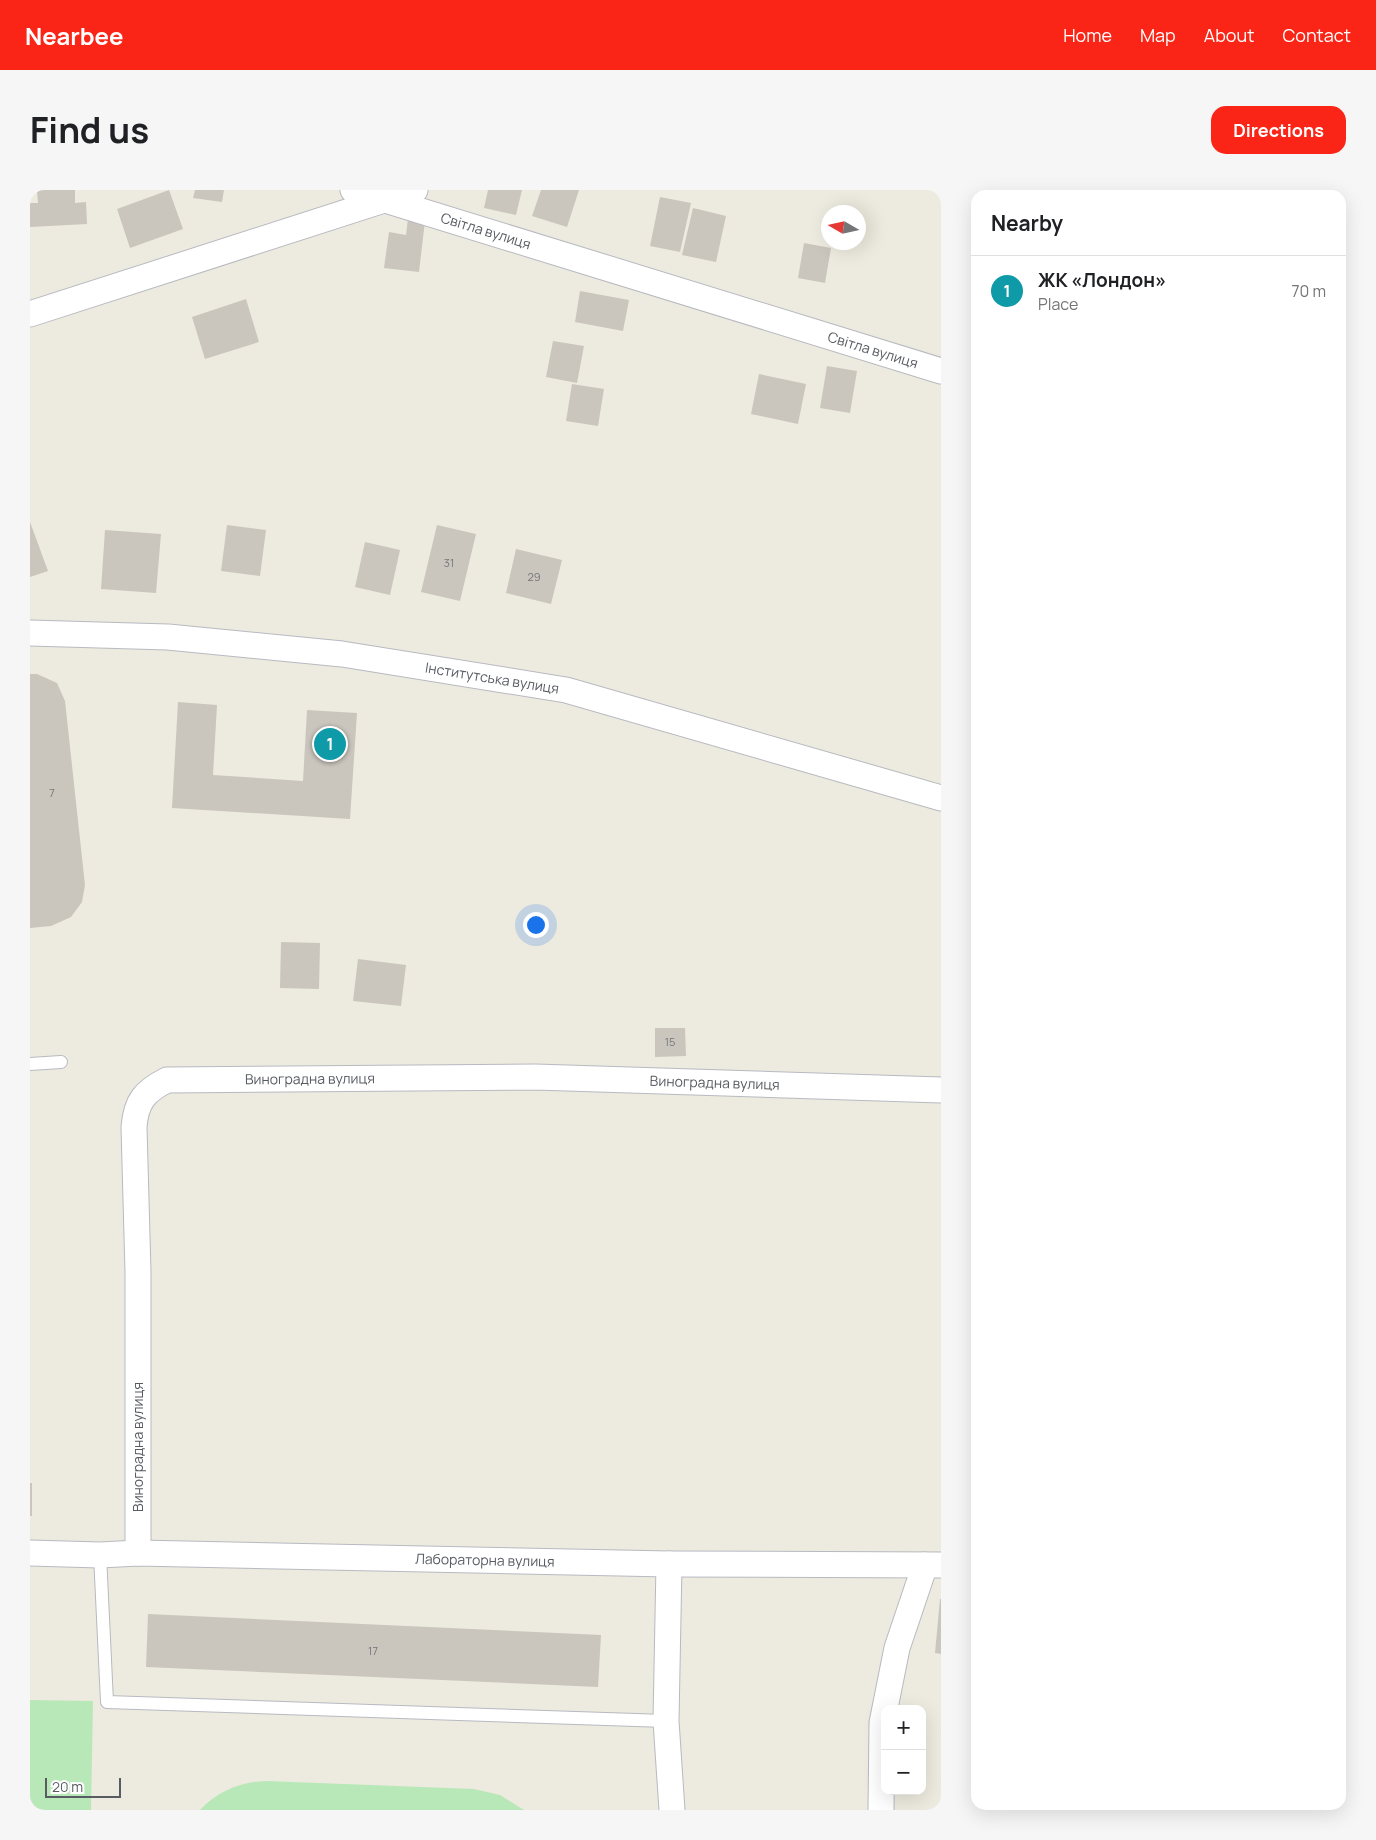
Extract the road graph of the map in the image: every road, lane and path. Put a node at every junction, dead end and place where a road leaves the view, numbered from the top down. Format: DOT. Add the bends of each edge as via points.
graph roads {
  1 [pos="354,190"];
  2 [pos="415,190"];
  3 [pos="385,201"];
  4 [pos="30,314"];
  5 [pos="941,371"];
  6 [pos="30,633"];
  7 [pos="941,798"];
  8 [pos="61,1062"];
  9 [pos="30,1064"];
  10 [pos="941,1090"];
  11 [pos="30,1553"];
  12 [pos="138,1553"];
  13 [pos="100,1555"];
  14 [pos="669,1564"];
  15 [pos="933,1564"];
  16 [pos="666,1721"];
  17 [pos="672,1810"];
  18 [pos="880,1810"];
  1 -- 3 [label="street, Світла вулиця"];
  2 -- 3 [label="street"];
  3 -- 4 [label="street"];
  3 -- 5 [label="street, Світла вулиця"];
  6 -- 7 [label="street, Інститутська вулиця" via="168,638 342,654 566,690"];
  8 -- 9 [label="lane"];
  10 -- 12 [label="street, Виноградна вулиця" via="535,1077 167,1080 154,1087 143,1097 135,1112 134,1127 138,1272"];
  11 -- 13 [label="street, Лабораторна вулиця"];
  12 -- 13 [label="street, Лабораторна вулиця"];
  12 -- 14 [label="street, Лабораторна вулиця"];
  13 -- 16 [label="lane" via="107,1702"];
  14 -- 15 [label="street, Лабораторна вулиця"];
  14 -- 16 [label="street"];
  15 -- 18 [label="street" via="897,1648 882,1723"];
  16 -- 17 [label="street"];
}
